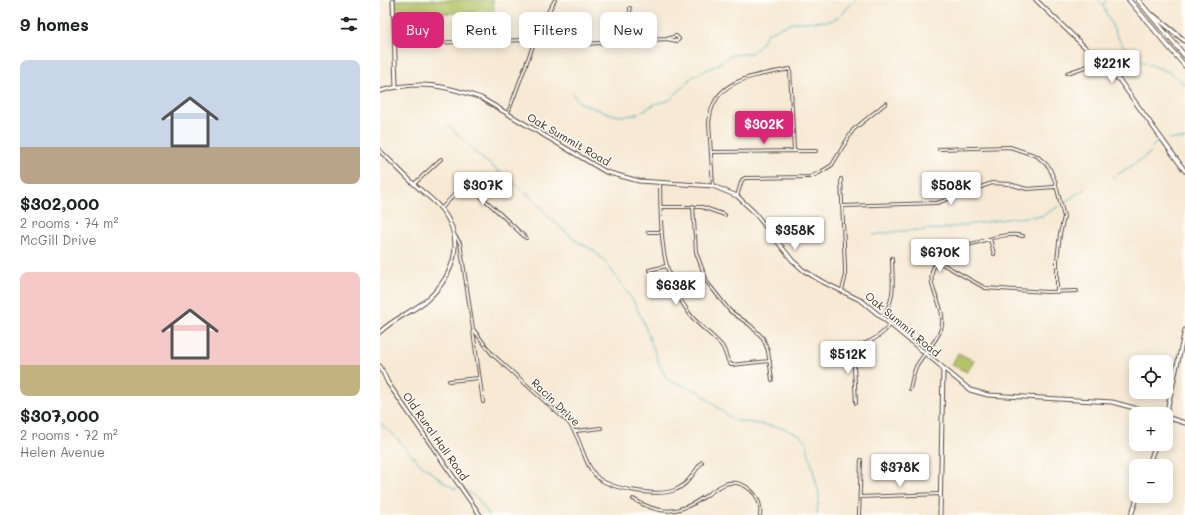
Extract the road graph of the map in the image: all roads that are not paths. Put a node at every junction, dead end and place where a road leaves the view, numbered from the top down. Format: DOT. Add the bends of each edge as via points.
graph roads {
  1 [pos="393,0"];
  2 [pos="555,0"];
  3 [pos="1036,0"];
  4 [pos="1129,0"];
  5 [pos="1138,0"];
  6 [pos="1144,6"];
  7 [pos="630,8"];
  8 [pos="393,12"];
  9 [pos="548,12"];
  10 [pos="630,12"];
  11 [pos="519,40"];
  12 [pos="657,40"];
  13 [pos="667,40"];
  14 [pos="1185,41"];
  15 [pos="444,42"];
  16 [pos="394,48"];
  17 [pos="532,48"];
  18 [pos="1185,56"];
  19 [pos="1101,62"];
  20 [pos="1185,66"];
  21 [pos="1067,73"];
  22 [pos="396,86"];
  23 [pos="380,91"];
  24 [pos="886,102"];
  25 [pos="508,114"];
  26 [pos="939,149"];
  27 [pos="380,151"];
  28 [pos="794,151"];
  29 [pos="816,151"];
  30 [pos="711,152"];
  31 [pos="440,159"];
  32 [pos="1185,171"];
  33 [pos="841,179"];
  34 [pos="660,182"];
  35 [pos="414,184"];
  36 [pos="713,186"];
  37 [pos="1056,187"];
  38 [pos="737,196"];
  39 [pos="693,206"];
  40 [pos="843,206"];
  41 [pos="661,207"];
  42 [pos="441,209"];
  43 [pos="725,215"];
  44 [pos="648,232"];
  45 [pos="662,232"];
  46 [pos="455,236"];
  47 [pos="1023,236"];
  48 [pos="526,238"];
  49 [pos="990,239"];
  50 [pos="994,254"];
  51 [pos="892,258"];
  52 [pos="937,261"];
  53 [pos="666,266"];
  54 [pos="649,270"];
  55 [pos="842,290"];
  56 [pos="1077,291"];
  57 [pos="1058,292"];
  58 [pos="882,317"];
  59 [pos="891,324"];
  60 [pos="473,329"];
  61 [pos="1185,330"];
  62 [pos="380,332"];
  63 [pos="854,348"];
  64 [pos="827,349"];
  65 [pos="925,354"];
  66 [pos="770,361"];
  67 [pos="380,366"];
  68 [pos="943,370"];
  69 [pos="478,378"];
  70 [pos="772,380"];
  71 [pos="449,381"];
  72 [pos="910,388"];
  73 [pos="483,402"];
  74 [pos="856,403"];
  75 [pos="1131,407"];
  76 [pos="1168,407"];
  77 [pos="1173,419"];
  78 [pos="1185,423"];
  79 [pos="601,428"];
  80 [pos="576,431"];
  81 [pos="861,460"];
  82 [pos="702,462"];
  83 [pos="941,494"];
  84 [pos="860,497"];
  85 [pos="633,499"];
  86 [pos="1135,503"];
  87 [pos="480,515"];
  88 [pos="760,515"];
  89 [pos="859,515"];
  90 [pos="940,515"];
  91 [pos="1131,515"];
  1 -- 8 [label="main road"];
  2 -- 9 [label="street"];
  3 -- 19 [label="main road"];
  4 -- 20 [label="highway"];
  5 -- 6 [label="highway"];
  6 -- 14 [label="highway"];
  6 -- 18 [label="highway"];
  7 -- 10 [label="street"];
  11 -- 15 [label="street"];
  12 -- 13 [label="street"];
  13 -- 13 [label="street" via="677,41 679,39 676,36"];
  16 -- 22 [label="main road"];
  17 -- 25 [label="street"];
  19 -- 21 [label="street"];
  19 -- 32 [label="main road" via="1130,93"];
  22 -- 23 [label="main road, Oak Summit Road"];
  22 -- 25 [label="main road, Oak Summit Road" via="424,84 460,91 481,98"];
  24 -- 38 [label="street" via="853,130 827,169 810,178 745,178"];
  25 -- 34 [label="main road, Oak Summit Road" via="606,172 639,181"];
  26 -- 37 [label="street" via="1006,147 1019,150 1037,156 1045,162"];
  27 -- 35 [label="main road"];
  28 -- 29 [label="street"];
  28 -- 30 [label="street"];
  28 -- 30 [label="street" via="790,69 737,81 721,93 710,113"];
  30 -- 36 [label="street"];
  31 -- 35 [label="street"];
  33 -- 40 [label="street"];
  34 -- 36 [label="main road, Oak Summit Road"];
  34 -- 41 [label="street"];
  35 -- 42 [label="main road"];
  36 -- 38 [label="main road, Oak Summit Road"];
  37 -- 40 [label="street" via="1027,189 992,183 937,203"];
  37 -- 57 [label="street" via="1064,217 1057,260"];
  38 -- 55 [label="main road, Oak Summit Road" via="754,212 796,264 821,281"];
  39 -- 41 [label="street"];
  39 -- 43 [label="street" via="711,208"];
  39 -- 66 [label="street" via="696,252 707,282 730,311 763,338"];
  40 -- 55 [label="street" via="845,279"];
  41 -- 45 [label="street"];
  42 -- 46 [label="main road"];
  42 -- 48 [label="street" via="461,187 468,184"];
  44 -- 45 [label="street"];
  45 -- 53 [label="street"];
  46 -- 60 [label="street, Racin Drive" via="460,242"];
  46 -- 62 [label="main road" via="454,260 444,280 428,299"];
  47 -- 49 [label="street" via="1011,234"];
  49 -- 50 [label="street"];
  49 -- 52 [label="street" via="954,248"];
  51 -- 58 [label="street" via="893,296 890,307"];
  52 -- 57 [label="street" via="982,287"];
  52 -- 65 [label="street" via="932,282 941,308 942,325 937,338"];
  53 -- 54 [label="street"];
  53 -- 66 [label="street" via="674,287 690,314 722,346 730,365"];
  55 -- 58 [label="main road, Oak Summit Road" via="862,301"];
  56 -- 57 [label="street"];
  58 -- 59 [label="main road, Oak Summit Road"];
  59 -- 63 [label="street" via="874,340"];
  59 -- 65 [label="main road, Oak Summit Road"];
  60 -- 69 [label="street"];
  60 -- 80 [label="street, Racin Drive" via="492,354"];
  61 -- 76 [label="main road"];
  63 -- 64 [label="street"];
  63 -- 74 [label="street"];
  65 -- 68 [label="main road, Oak Summit Road"];
  65 -- 72 [label="street" via="914,370"];
  66 -- 70 [label="street"];
  67 -- 87 [label="main road, Old Rural Hall Road" via="397,396"];
  68 -- 75 [label="main road, Oak Summit Road" via="966,388 983,394 1112,402"];
  68 -- 83 [label="main road"];
  69 -- 71 [label="street"];
  69 -- 73 [label="street"];
  77 -- 78 [label="main road"];
  79 -- 80 [label="street"];
  80 -- 82 [label="street, Racin Drive" via="588,463 597,477 604,482 630,490 674,490 688,482"];
  81 -- 84 [label="street"];
  83 -- 84 [label="street"];
  83 -- 90 [label="main road"];
  84 -- 89 [label="street"];
  85 -- 88 [label="street" via="653,512 674,513 689,508 724,484 735,484 746,486 755,495 761,506"];
  86 -- 91 [label="main road"];
}
